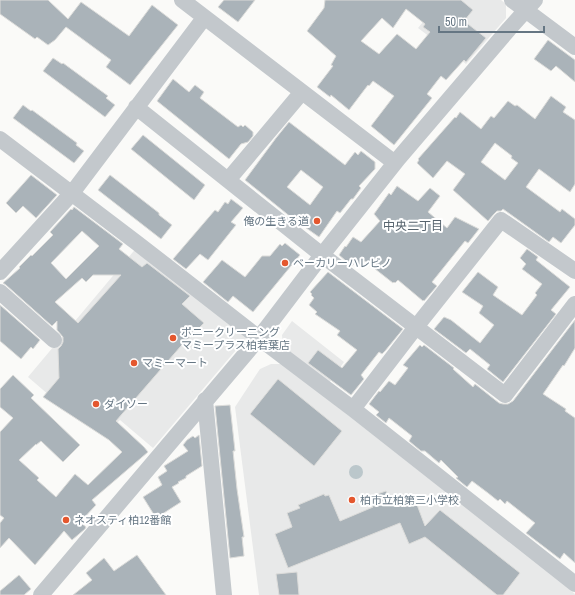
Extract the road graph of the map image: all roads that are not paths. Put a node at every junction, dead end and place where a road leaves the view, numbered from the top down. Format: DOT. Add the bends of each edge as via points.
graph roads {
  1 [pos="182,0"];
  2 [pos="512,0"];
  3 [pos="531,5"];
  4 [pos="204,18"];
  5 [pos="575,48"];
  6 [pos="302,92"];
  7 [pos="136,107"];
  8 [pos="0,139"];
  9 [pos="395,163"];
  10 [pos="228,180"];
  11 [pos="72,193"];
  12 [pos="322,255"];
  13 [pos="575,271"];
  14 [pos="0,272"];
  15 [pos="0,292"];
  16 [pos="575,304"];
  17 [pos="416,327"];
  18 [pos="258,338"];
  19 [pos="54,340"];
  20 [pos="205,400"];
  21 [pos="353,409"];
  22 [pos="575,584"];
  23 [pos="50,591"];
  24 [pos="224,595"];
  1 -- 4 [label="street"];
  2 -- 3 [label="street"];
  3 -- 5 [label="street"];
  3 -- 9 [label="street"];
  4 -- 6 [label="street"];
  4 -- 7 [label="street"];
  6 -- 9 [label="street"];
  6 -- 10 [label="street"];
  7 -- 10 [label="street"];
  7 -- 11 [label="street"];
  8 -- 11 [label="street"];
  9 -- 12 [label="street"];
  10 -- 12 [label="street"];
  11 -- 14 [label="street"];
  11 -- 18 [label="street"];
  12 -- 17 [label="street"];
  12 -- 18 [label="street"];
  13 -- 17 [label="street" via="501,220"];
  15 -- 19 [label="street"];
  16 -- 17 [label="street" via="505,395"];
  17 -- 21 [label="street"];
  18 -- 20 [label="street"];
  18 -- 21 [label="street"];
  20 -- 23 [label="street"];
  20 -- 24 [label="street"];
  21 -- 22 [label="street"];
}
